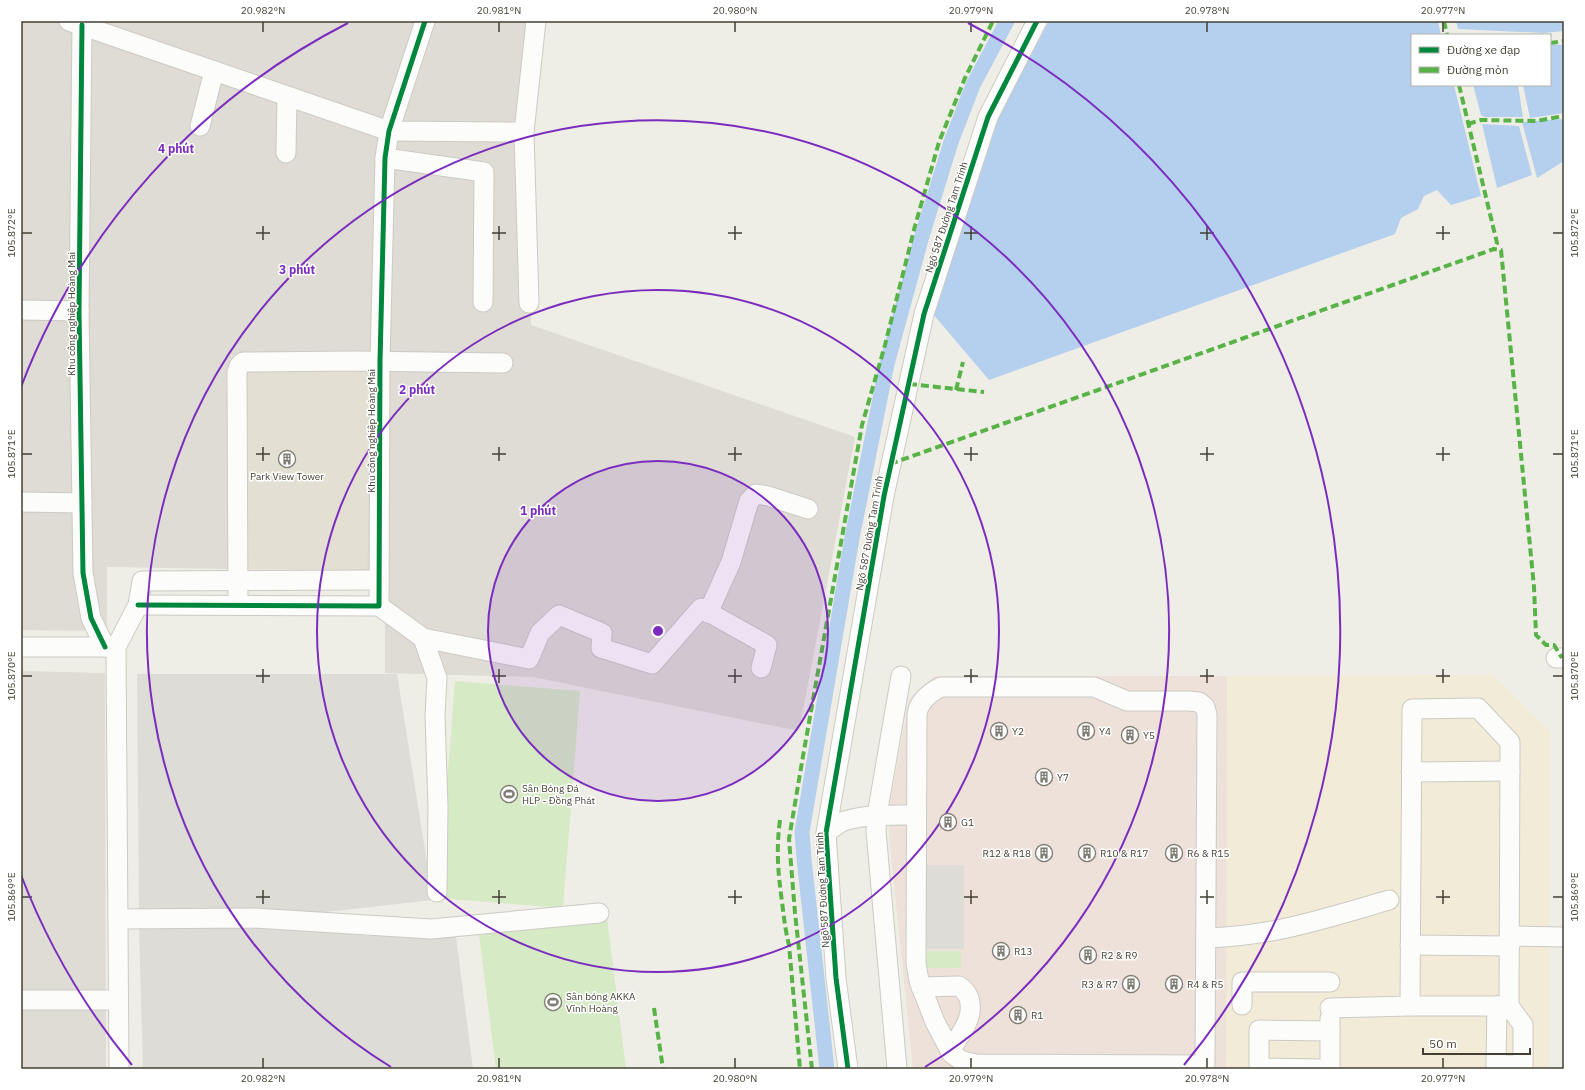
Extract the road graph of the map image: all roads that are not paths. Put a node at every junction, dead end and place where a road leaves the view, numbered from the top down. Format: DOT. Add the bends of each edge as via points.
graph roads {
  1 [pos="425,21"];
  2 [pos="536,21"];
  3 [pos="1037,21"];
  4 [pos="75,23"];
  5 [pos="214,71"];
  6 [pos="287,96"];
  7 [pos="200,126"];
  8 [pos="389,131"];
  9 [pos="524,132"];
  10 [pos="286,153"];
  11 [pos="385,158"];
  12 [pos="483,302"];
  13 [pos="529,303"];
  14 [pos="21,310"];
  15 [pos="79,311"];
  16 [pos="380,361"];
  17 [pos="503,363"];
  18 [pos="21,502"];
  19 [pos="82,503"];
  20 [pos="808,508"];
  21 [pos="238,580"];
  22 [pos="379,580"];
  23 [pos="138,605"];
  24 [pos="238,605"];
  25 [pos="379,606"];
  26 [pos="708,613"];
  27 [pos="423,638"];
  28 [pos="21,647"];
  29 [pos="111,647"];
  30 [pos="761,668"];
  31 [pos="901,676"];
  32 [pos="1510,771"];
  33 [pos="1411,772"];
  34 [pos="877,815"];
  35 [pos="916,815"];
  36 [pos="826,833"];
  37 [pos="437,892"];
  38 [pos="1389,900"];
  39 [pos="599,913"];
  40 [pos="118,919"];
  41 [pos="1564,936"];
  42 [pos="1206,938"];
  43 [pos="1510,941"];
  44 [pos="1410,945"];
  45 [pos="921,987"];
  46 [pos="21,1000"];
  47 [pos="118,1000"];
  48 [pos="1242,1005"];
  49 [pos="1410,1006"];
  50 [pos="1330,1008"];
  51 [pos="1330,1031"];
  52 [pos="950,1050"];
  53 [pos="119,1069"];
  54 [pos="848,1069"];
  55 [pos="897,1069"];
  56 [pos="1323,1069"];
  57 [pos="1330,1069"];
  1 -- 8 [label="street, Khu công nghiệp Hoàng Mai"];
  2 -- 9 [label="street"];
  3 -- 36 [label="street, Ngõ 587 Đường Tam Trinh" via="988,117 924,314 884,496"];
  4 -- 5 [label="street, Khu công nghiệp Hoàng Mai"];
  4 -- 15 [label="street, Khu công nghiệp Hoàng Mai"];
  5 -- 6 [label="street, Khu công nghiệp Hoàng Mai"];
  5 -- 7 [label="street"];
  6 -- 8 [label="street, Khu công nghiệp Hoàng Mai"];
  6 -- 10 [label="street"];
  8 -- 9 [label="street"];
  8 -- 11 [label="street, Khu công nghiệp Hoàng Mai"];
  9 -- 13 [label="street"];
  11 -- 12 [label="street" via="484,172"];
  11 -- 16 [label="street, Khu công nghiệp Hoàng Mai"];
  14 -- 15 [label="street"];
  15 -- 19 [label="street, Khu công nghiệp Hoàng Mai"];
  16 -- 17 [label="street"];
  16 -- 21 [label="street" via="248,360 239,366"];
  16 -- 22 [label="street, Khu công nghiệp Hoàng Mai"];
  18 -- 19 [label="street"];
  19 -- 29 [label="street, Khu công nghiệp Hoàng Mai" via="83,573 91,618"];
  20 -- 26 [label="street" via="756,494 749,501 731,562"];
  21 -- 22 [label="street"];
  21 -- 23 [label="street" via="142,580"];
  21 -- 24 [label="street"];
  22 -- 25 [label="street, Khu công nghiệp Hoàng Mai"];
  23 -- 24 [label="street"];
  23 -- 29 [label="street"];
  24 -- 25 [label="street"];
  25 -- 27 [label="street"];
  26 -- 27 [label="street" via="700,608 652,664 601,648 602,633 559,615 540,633 528,659"];
  26 -- 30 [label="street" via="767,645"];
  27 -- 37 [label="street" via="437,678"];
  28 -- 29 [label="street"];
  29 -- 40 [label="street"];
  31 -- 34 [label="street"];
  32 -- 33 [label="street"];
  32 -- 33 [label="street" via="1510,742 1478,708 1412,710"];
  32 -- 43 [label="street"];
  33 -- 44 [label="street"];
  34 -- 35 [label="street"];
  34 -- 36 [label="street" via="843,822"];
  34 -- 55 [label="street" via="876,831"];
  35 -- 42 [label="street" via="918,706 941,687 1094,687 1127,701 1199,702 1205,707 1207,715"];
  35 -- 45 [label="street" via="916,972"];
  36 -- 54 [label="street, Ngõ 587 Đường Tam Trinh" via="836,978"];
  38 -- 42 [label="street" via="1288,929 1246,936"];
  39 -- 40 [label="street" via="431,929 254,918"];
  40 -- 47 [label="street"];
  41 -- 43 [label="street"];
  42 -- 52 [label="street" via="1205,1065 976,1064 962,1061"];
  43 -- 44 [label="street"];
  43 -- 49 [label="street" via="1503,1006"];
  44 -- 49 [label="street"];
  45 -- 52 [label="street"];
  45 -- 52 [label="street" via="959,986 968,995 971,1013"];
  46 -- 47 [label="street"];
  47 -- 53 [label="street"];
  48 -- 50 [label="street" via="1242,982 1330,980"];
  49 -- 50 [label="street"];
  50 -- 51 [label="street"];
  51 -- 56 [label="street" via="1259,1030 1258,1068"];
  51 -- 57 [label="street"];
}
